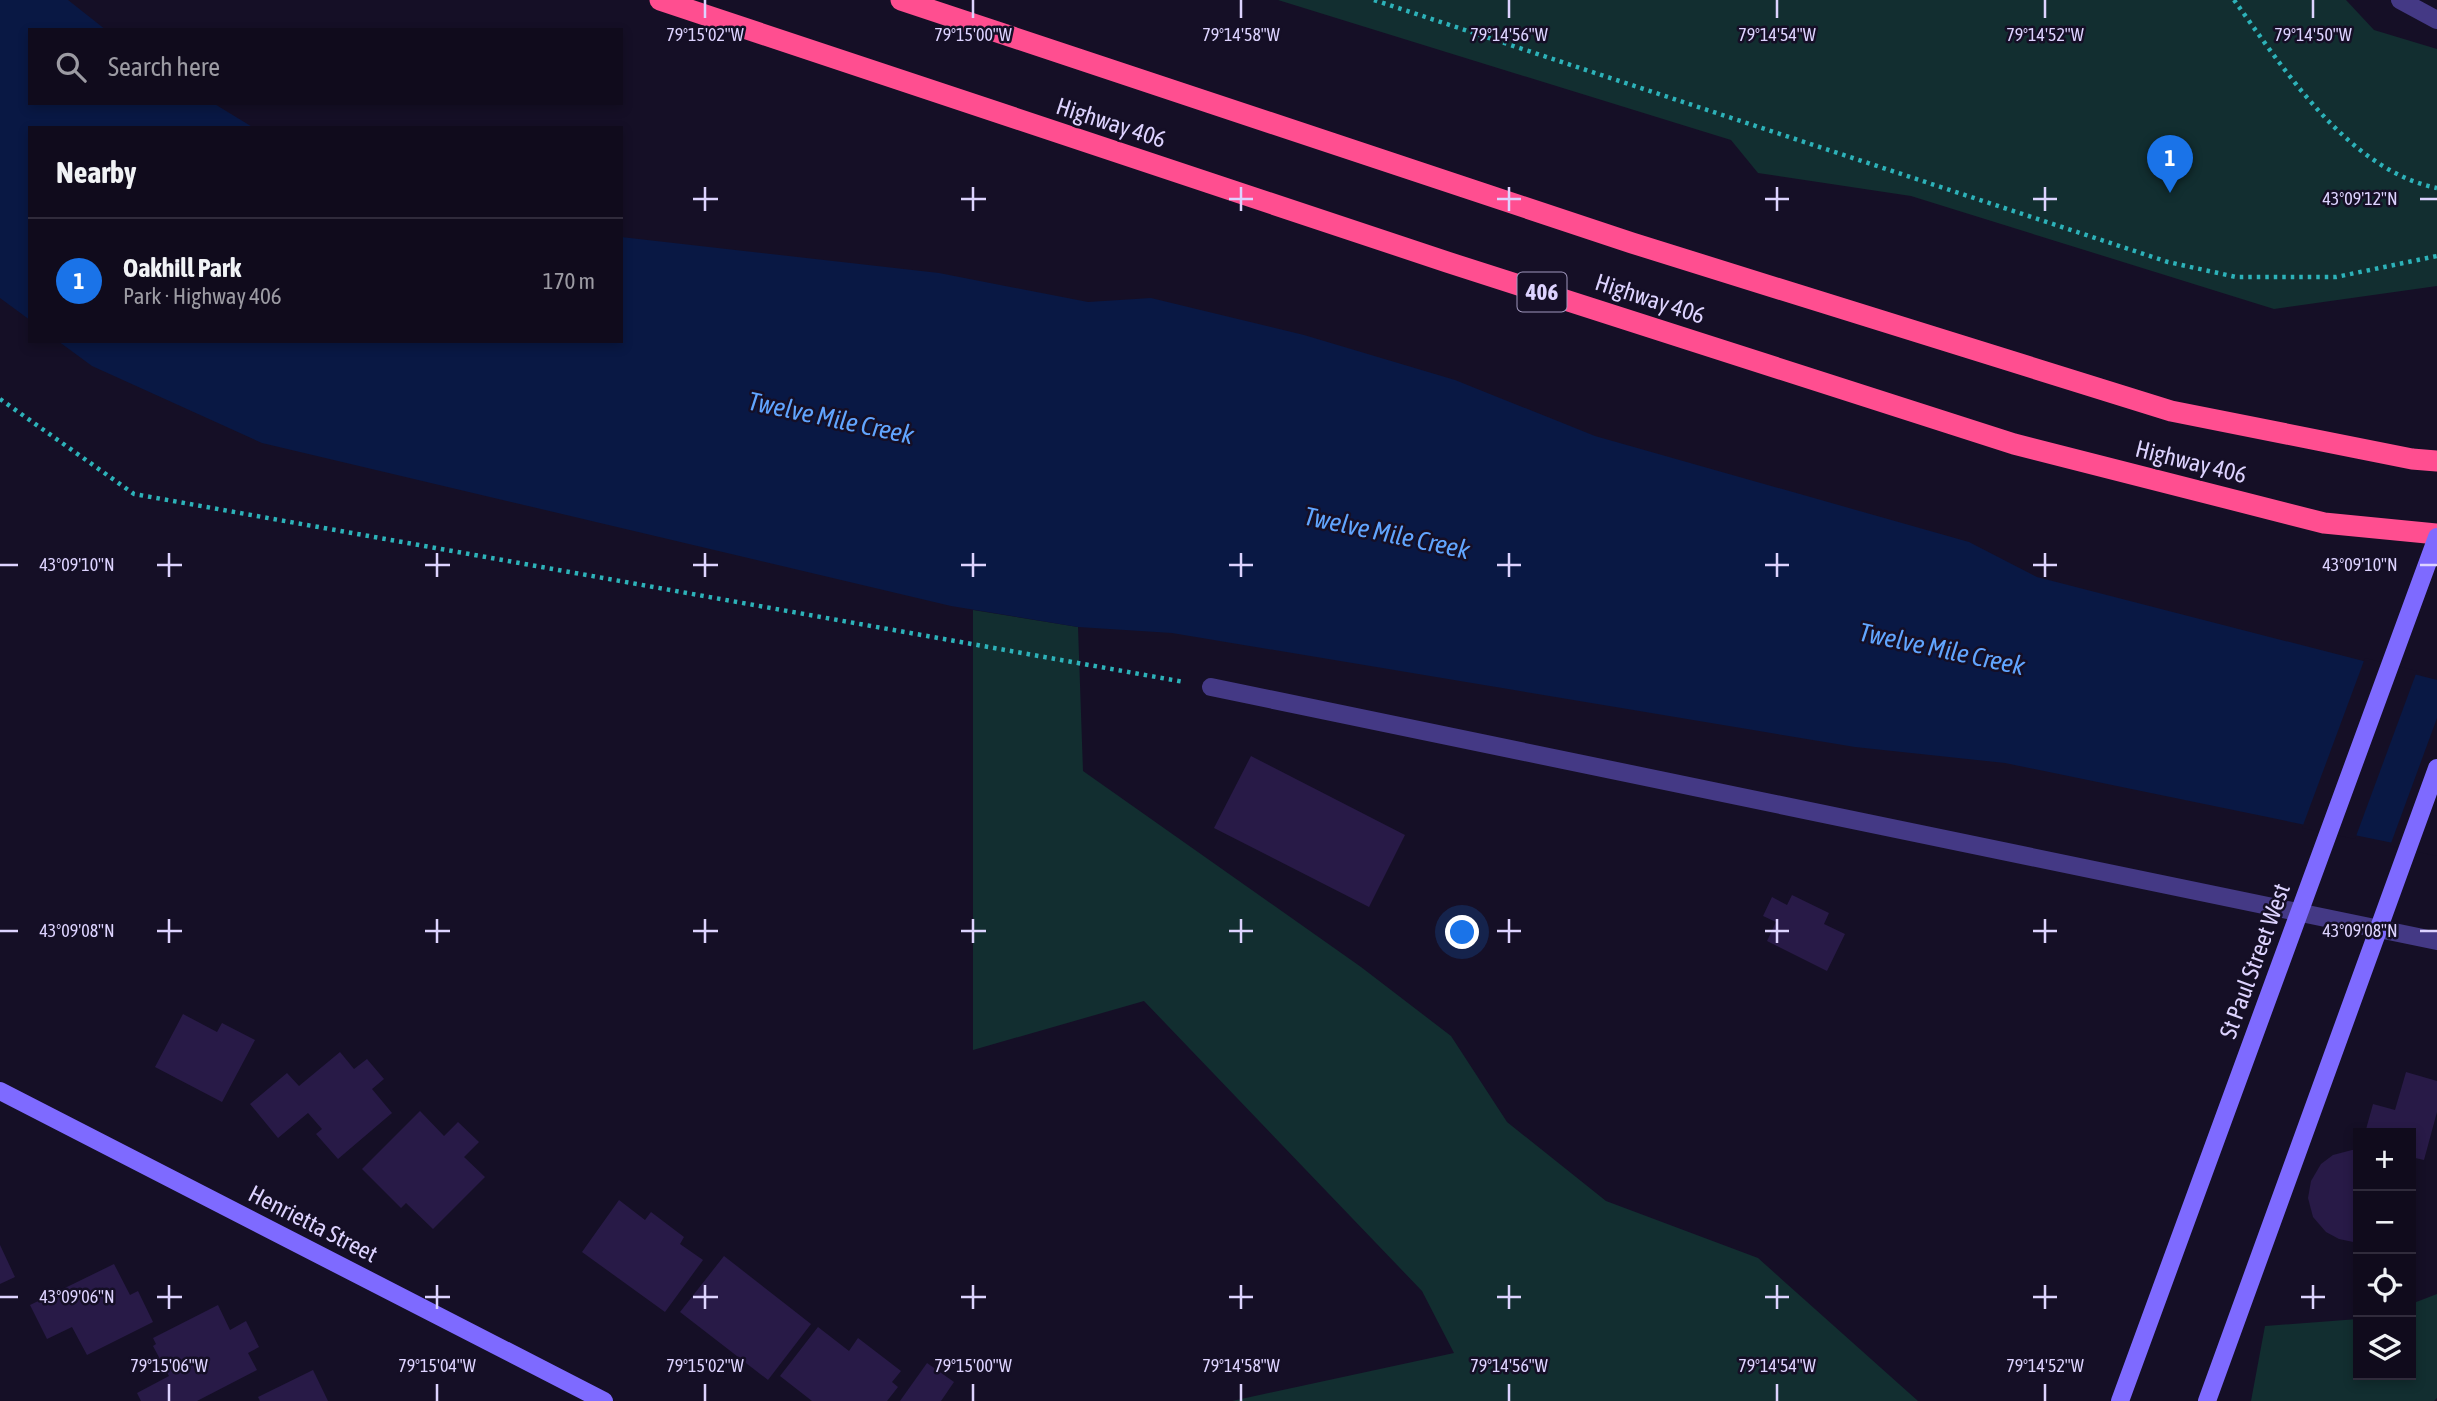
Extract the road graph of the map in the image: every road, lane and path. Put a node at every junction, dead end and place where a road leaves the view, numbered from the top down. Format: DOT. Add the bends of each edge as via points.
graph roads {
  1 [pos="660,0"];
  2 [pos="901,0"];
  3 [pos="1374,0"];
  4 [pos="2234,0"];
  5 [pos="2400,0"];
  6 [pos="2437,20"];
  7 [pos="2437,188"];
  8 [pos="2437,256"];
  9 [pos="0,399"];
  10 [pos="2437,461"];
  11 [pos="2437,536"];
  12 [pos="1211,687"];
  13 [pos="2437,768"];
  14 [pos="2437,941"];
  15 [pos="0,1091"];
  16 [pos="604,1401"];
  17 [pos="2120,1401"];
  18 [pos="2207,1401"];
  1 -- 11 [label="highway, Highway 406 / 406" via="1447,262 2014,444 2324,523"];
  2 -- 10 [label="highway, Highway 406" via="1632,243 2171,411"];
  3 -- 8 [label="path" via="2168,262 2236,277 2336,277"];
  4 -- 7 [label="path" via="2298,87 2361,152 2418,184"];
  5 -- 6 [label="street"];
  9 -- 12 [label="path" via="134,494"];
  11 -- 17 [label="main road, St Paul Street West, bridge"];
  12 -- 14 [label="street"];
  13 -- 18 [label="main road, bridge"];
  15 -- 16 [label="main road, Henrietta Street"];
}
